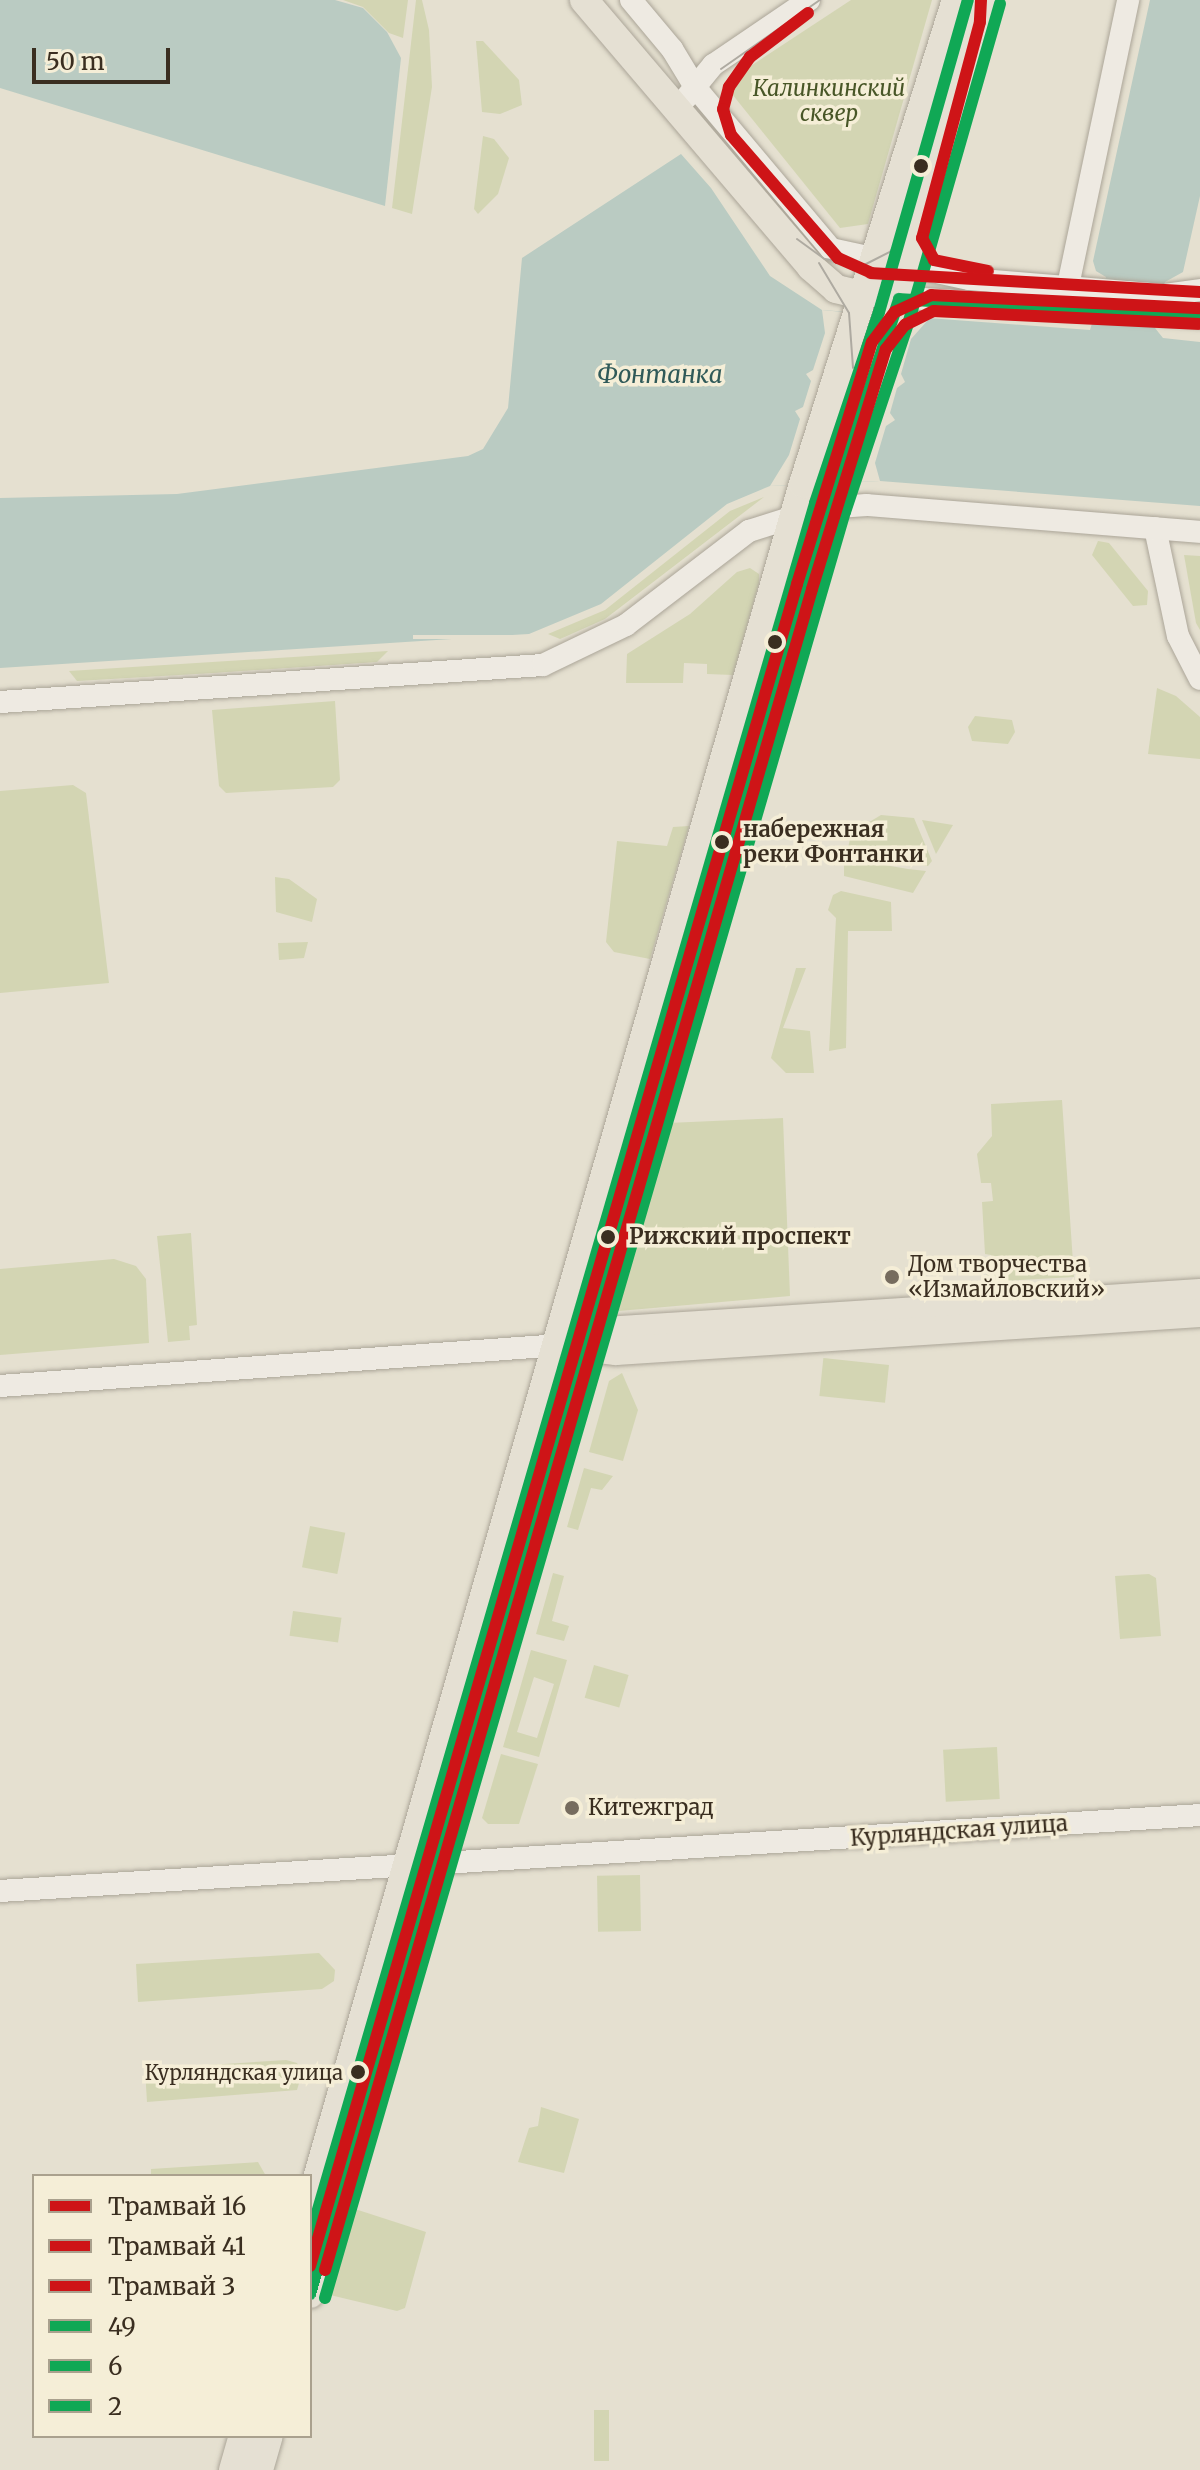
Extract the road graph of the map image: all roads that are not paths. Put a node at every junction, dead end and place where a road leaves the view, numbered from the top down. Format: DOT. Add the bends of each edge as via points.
graph roads {
  1 [pos="624,0"];
  2 [pos="631,0"];
  3 [pos="809,0"];
  4 [pos="956,0"];
  5 [pos="985,0"];
  6 [pos="1128,0"];
  7 [pos="592,8"];
  8 [pos="695,87"];
  9 [pos="676,109"];
  10 [pos="876,259"];
  11 [pos="908,266"];
  12 [pos="1200,290"];
  13 [pos="1065,298"];
  14 [pos="859,304"];
  15 [pos="1163,305"];
  16 [pos="896,308"];
  17 [pos="1200,317"];
  18 [pos="835,495"];
  19 [pos="795,514"];
  20 [pos="1155,528"];
  21 [pos="1200,532"];
  22 [pos="1200,679"];
  23 [pos="0,702"];
  24 [pos="1200,1293"];
  25 [pos="1200,1313"];
  26 [pos="588,1343"];
  27 [pos="559,1345"];
  28 [pos="0,1386"];
  29 [pos="1200,1815"];
  30 [pos="422,1862"];
  31 [pos="0,1891"];
  32 [pos="312,2197"];
  33 [pos="312,2286"];
  34 [pos="242,2438"];
  35 [pos="268,2438"];
  36 [pos="233,2470"];
  37 [pos="259,2470"];
  1 -- 7 [label="street" via="615,16"];
  2 -- 8 [label="street"];
  3 -- 8 [label="street" via="713,65"];
  4 -- 10 [label="main road"];
  5 -- 11 [label="main road"];
  6 -- 13 [label="street"];
  7 -- 9 [label="main road"];
  8 -- 9 [label="street"];
  8 -- 10 [label="street" via="831,249"];
  9 -- 14 [label="main road" via="817,273"];
  10 -- 11 [label="street"];
  10 -- 14 [label="main road"];
  11 -- 13 [label="street"];
  11 -- 16 [label="main road"];
  12 -- 15 [label="street"];
  13 -- 15 [label="street"];
  13 -- 16 [label="street"];
  14 -- 16 [label="street"];
  14 -- 19 [label="main road"];
  15 -- 17 [label="street"];
  16 -- 18 [label="main road"];
  18 -- 19 [label="street"];
  18 -- 20 [label="street" via="867,505"];
  18 -- 26 [label="main road"];
  19 -- 23 [label="street" via="749,531 626,625 543,665"];
  19 -- 27 [label="main road"];
  20 -- 21 [label="street"];
  20 -- 22 [label="street" via="1178,636"];
  24 -- 26 [label="main road" via="621,1330"];
  25 -- 26 [label="main road" via="616,1351"];
  26 -- 27 [label="main road"];
  26 -- 30 [label="main road"];
  27 -- 28 [label="street"];
  27 -- 30 [label="main road"];
  29 -- 30 [label="street, Курляндская улица"];
  30 -- 31 [label="street, Курляндская улица"];
  30 -- 32 [label="main road"];
  30 -- 33 [label="main road"];
  34 -- 36 [label="main road"];
  35 -- 37 [label="main road"];
}
